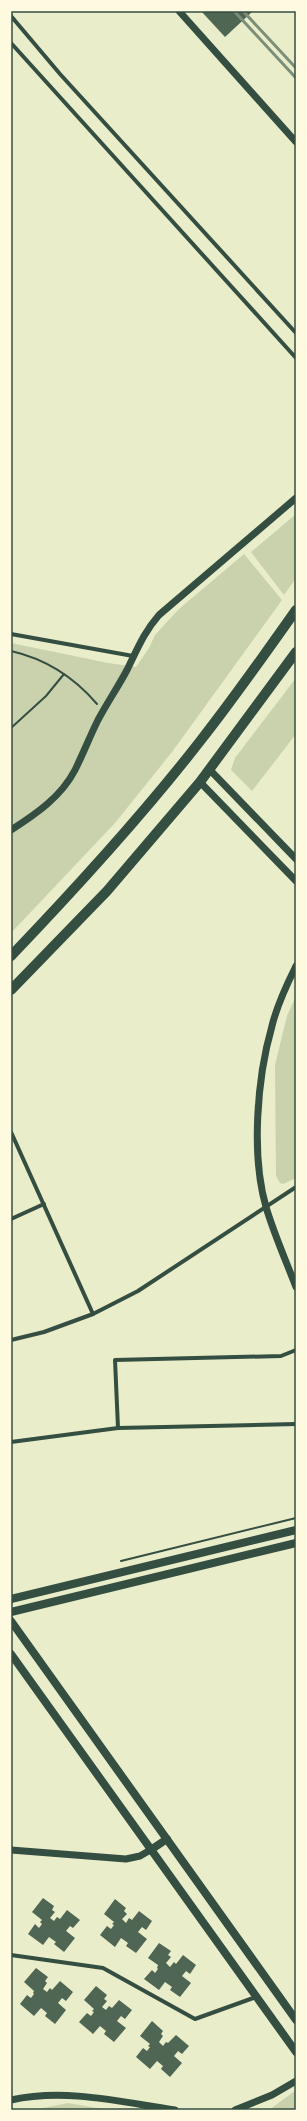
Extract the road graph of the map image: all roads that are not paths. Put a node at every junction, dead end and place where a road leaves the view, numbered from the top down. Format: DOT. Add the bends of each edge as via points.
graph roads {
  1 [pos="178,11"];
  2 [pos="11,16"];
  3 [pos="11,43"];
  4 [pos="296,142"];
  5 [pos="296,333"];
  6 [pos="296,358"];
  7 [pos="296,498"];
  8 [pos="296,610"];
  9 [pos="11,634"];
  10 [pos="296,652"];
  11 [pos="133,656"];
  12 [pos="210,770"];
  13 [pos="200,782"];
  14 [pos="11,830"];
  15 [pos="296,859"];
  16 [pos="296,881"];
  17 [pos="11,956"];
  18 [pos="296,966"];
  19 [pos="11,990"];
  20 [pos="11,1132"];
  21 [pos="296,1187"];
  22 [pos="44,1204"];
  23 [pos="266,1207"];
  24 [pos="11,1218"];
  25 [pos="296,1287"];
  26 [pos="93,1314"];
  27 [pos="11,1340"];
  28 [pos="296,1350"];
  29 [pos="296,1424"];
  30 [pos="118,1428"];
  31 [pos="11,1442"];
  32 [pos="296,1530"];
  33 [pos="296,1543"];
  34 [pos="11,1599"];
  35 [pos="11,1612"];
  36 [pos="11,1621"];
  37 [pos="11,1654"];
  38 [pos="167,1839"];
  39 [pos="152,1849"];
  40 [pos="11,1850"];
  41 [pos="11,1955"];
  42 [pos="257,1997"];
  43 [pos="296,2020"];
  44 [pos="296,2052"];
  45 [pos="296,2081"];
  46 [pos="11,2100"];
  47 [pos="175,2110"];
  48 [pos="235,2110"];
  1 -- 4 [label="street"];
  2 -- 5 [label="street" via="60,74"];
  3 -- 6 [label="street"];
  7 -- 11 [label="street" via="159,615 141,639"];
  8 -- 17 [label="main road" via="175,773 88,875"];
  9 -- 11 [label="street"];
  10 -- 12 [label="main road"];
  11 -- 14 [label="street" via="62,790 48,804"];
  12 -- 13 [label="main road"];
  12 -- 15 [label="street"];
  13 -- 16 [label="street"];
  13 -- 19 [label="main road" via="106,891"];
  18 -- 23 [label="street" via="272,1025 263,1069 258,1150"];
  20 -- 22 [label="street"];
  21 -- 23 [label="street"];
  22 -- 24 [label="street"];
  22 -- 26 [label="street"];
  23 -- 25 [label="street"];
  23 -- 26 [label="street" via="138,1291"];
  26 -- 27 [label="street" via="44,1332"];
  28 -- 30 [label="street" via="281,1356 115,1360"];
  29 -- 30 [label="street"];
  30 -- 31 [label="street"];
  32 -- 34 [label="main road"];
  33 -- 35 [label="main road"];
  36 -- 38 [label="main road"];
  37 -- 39 [label="main road"];
  38 -- 39 [label="main road"];
  38 -- 43 [label="main road"];
  39 -- 40 [label="street" via="140,1856 126,1859"];
  39 -- 42 [label="main road"];
  41 -- 42 [label="street" via="104,1968 195,2019"];
  42 -- 44 [label="main road"];
  45 -- 48 [label="street" via="272,2095"];
  46 -- 47 [label="street" via="42,2095 71,2095"];
}
